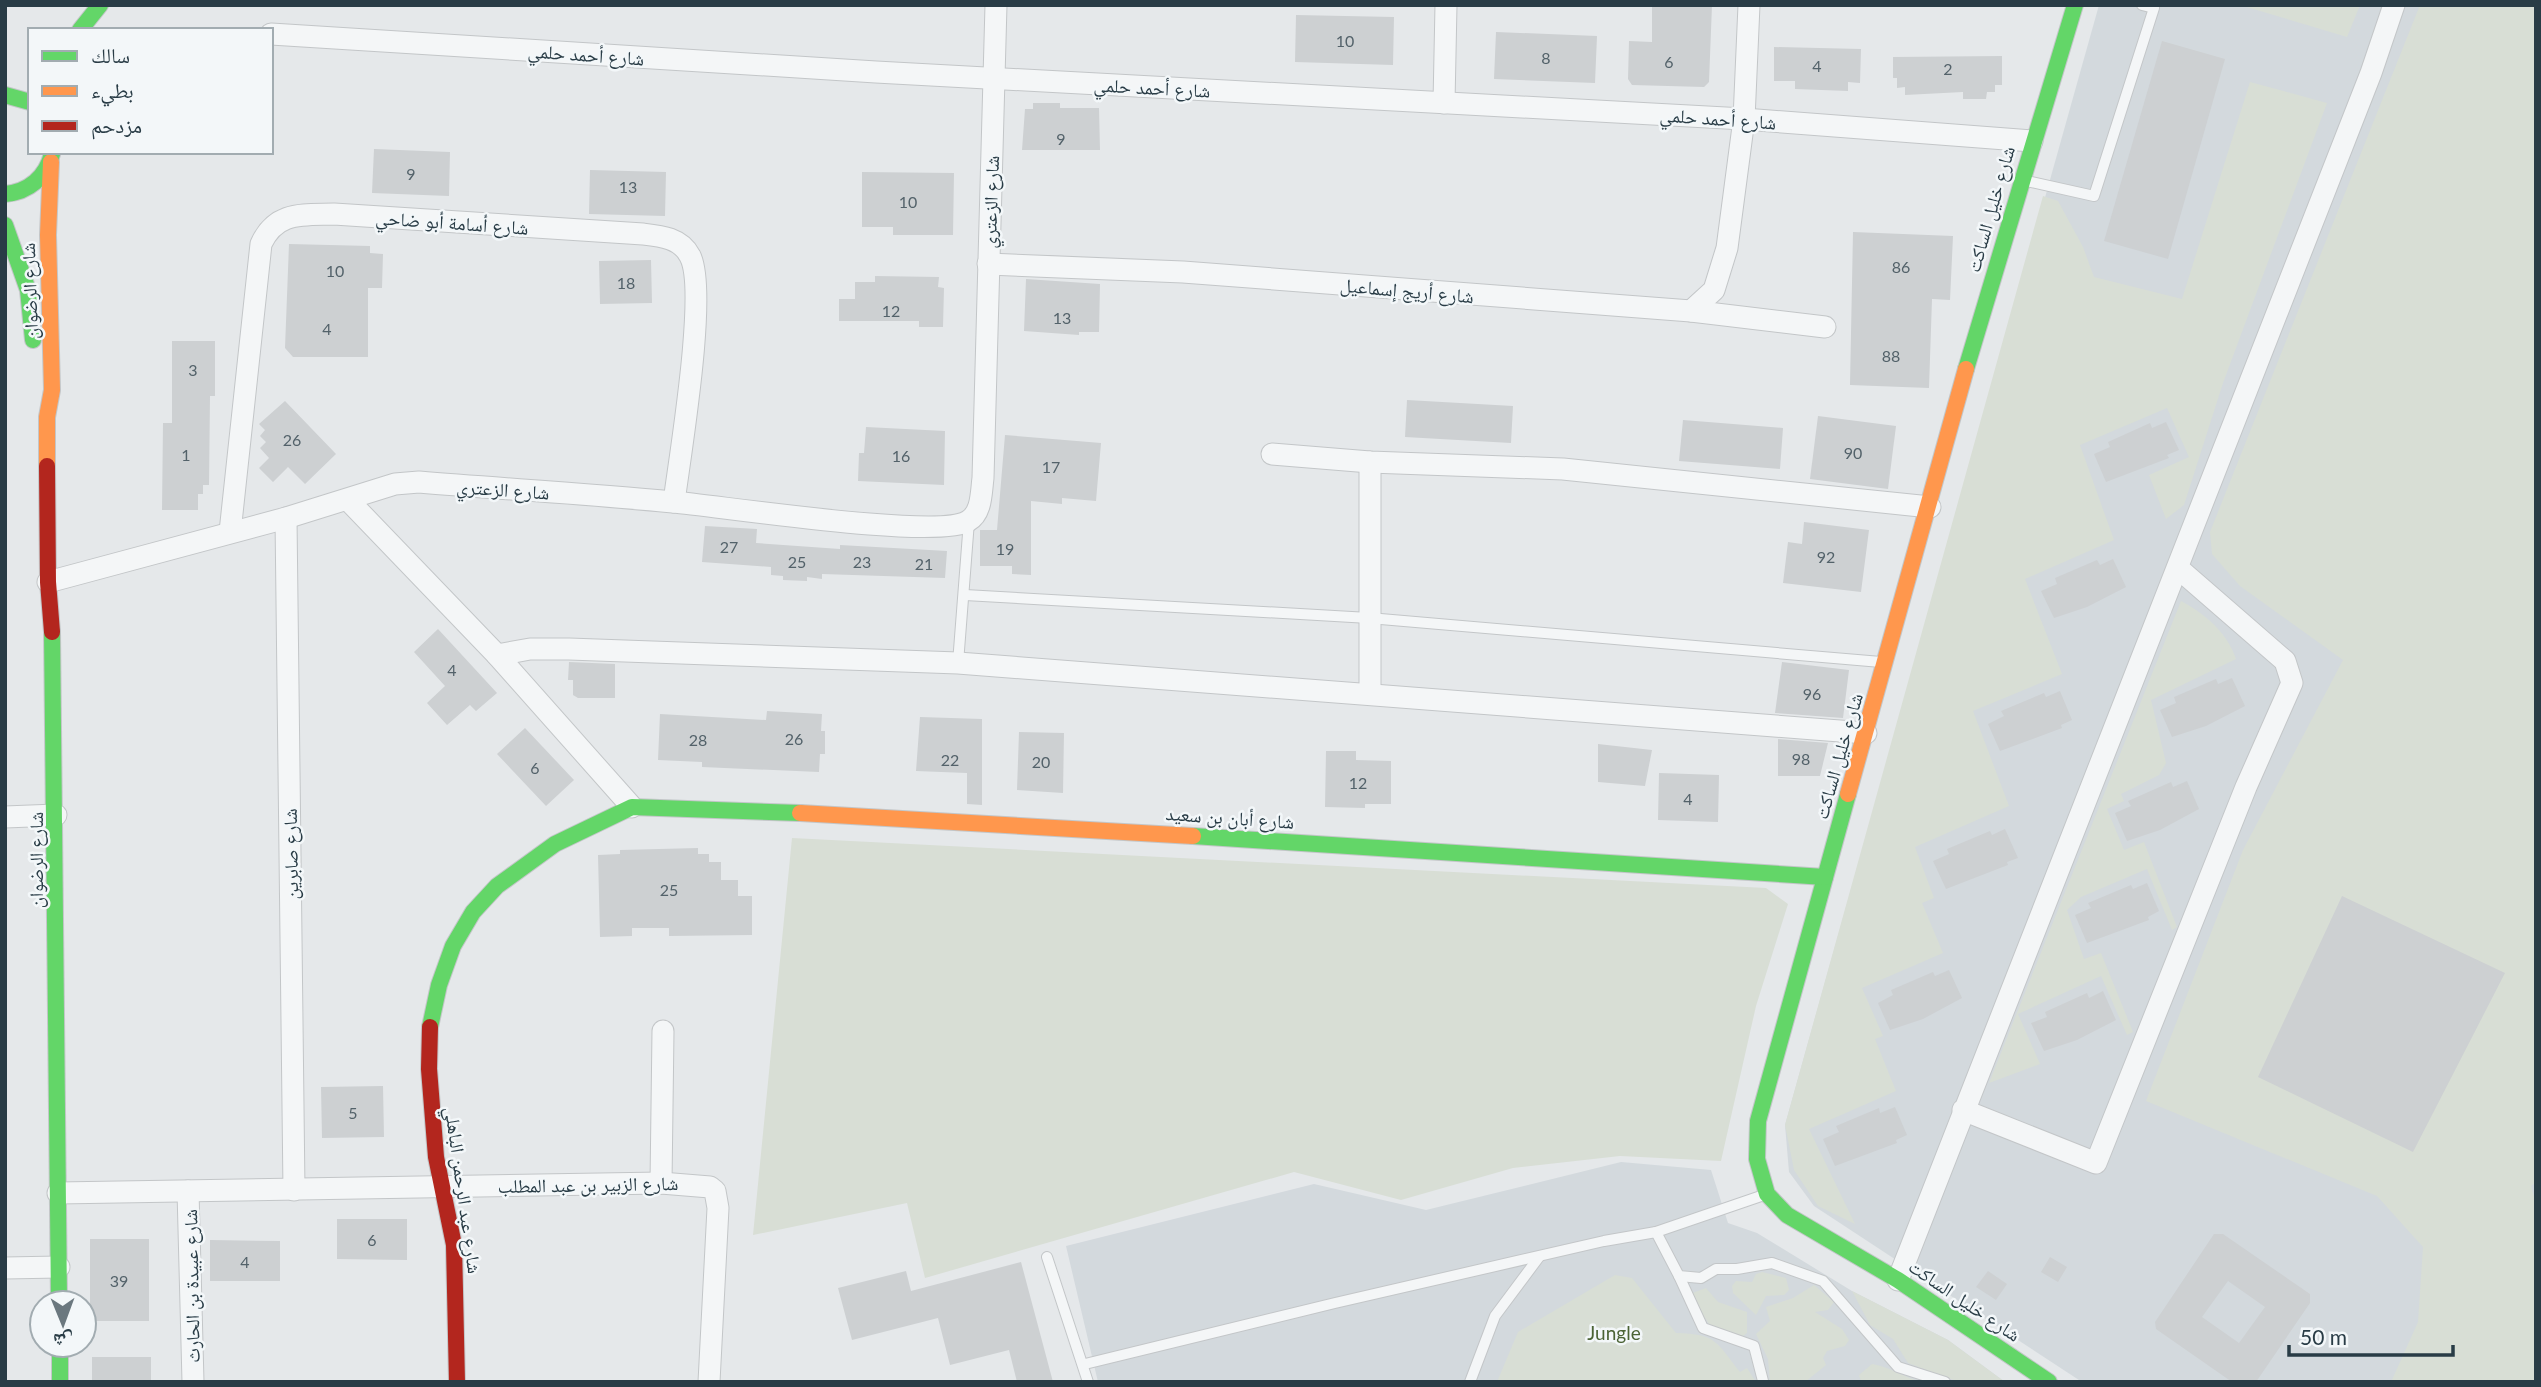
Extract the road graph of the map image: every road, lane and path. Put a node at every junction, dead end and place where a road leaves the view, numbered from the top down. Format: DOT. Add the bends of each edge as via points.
graph roads {
  1 [pos="996,5"];
  2 [pos="1446,5"];
  3 [pos="1749,5"];
  4 [pos="2075,5"];
  5 [pos="2143,5"];
  6 [pos="2394,5"];
  7 [pos="108,13"];
  8 [pos="83,28"];
  9 [pos="273,34"];
  10 [pos="994,79"];
  11 [pos="1444,103"];
  12 [pos="1744,119"];
  13 [pos="2032,141"];
  14 [pos="51,157"];
  15 [pos="2020,180"];
  16 [pos="5,194"];
  17 [pos="5,225"];
  18 [pos="988,264"];
  19 [pos="5,277"];
  20 [pos="28,290"];
  21 [pos="1691,311"];
  22 [pos="1825,327"];
  23 [pos="47,417"];
  24 [pos="1272,454"];
  25 [pos="1370,462"];
  26 [pos="348,500"];
  27 [pos="674,502"];
  28 [pos="1930,507"];
  29 [pos="286,519"];
  30 [pos="969,521"];
  31 [pos="230,533"];
  32 [pos="2179,569"];
  33 [pos="48,582"];
  34 [pos="965,594"];
  35 [pos="1369,618"];
  36 [pos="497,655"];
  37 [pos="1887,662"];
  38 [pos="958,663"];
  39 [pos="1370,692"];
  40 [pos="1866,733"];
  41 [pos="632,807"];
  42 [pos="56,815"];
  43 [pos="5,817"];
  44 [pos="1825,877"];
  45 [pos="663,1031"];
  46 [pos="1964,1110"];
  47 [pos="661,1183"];
  48 [pos="442,1186"];
  49 [pos="294,1190"];
  50 [pos="188,1191"];
  51 [pos="58,1193"];
  52 [pos="1767,1194"];
  53 [pos="1656,1232"];
  54 [pos="1047,1257"];
  55 [pos="1539,1257"];
  56 [pos="59,1267"];
  57 [pos="5,1268"];
  58 [pos="1679,1276"];
  59 [pos="1898,1280"];
  60 [pos="59,1289"];
  61 [pos="60,1359"];
  62 [pos="1085,1364"];
  63 [pos="1763,1381"];
  64 [pos="60,1382"];
  65 [pos="193,1382"];
  66 [pos="457,1382"];
  67 [pos="709,1382"];
  68 [pos="1088,1382"];
  69 [pos="1470,1382"];
  70 [pos="1945,1382"];
  71 [pos="2049,1382"];
  1 -- 10 [label="street, شارع الزعتري"];
  2 -- 11 [label="street"];
  3 -- 12 [label="street"];
  4 -- 13 [label="street, شارع خليل الساكت"];
  5 -- 15 [label="lane" via="2154,8 2094,196"];
  6 -- 32 [label="street"];
  7 -- 8 [label="street"];
  9 -- 10 [label="street, شارع أحمد حلمي"];
  10 -- 11 [label="street, شارع أحمد حلمي"];
  10 -- 18 [label="street, شارع الزعتري"];
  11 -- 12 [label="street, شارع أحمد حلمي"];
  12 -- 13 [label="street, شارع أحمد حلمي"];
  12 -- 21 [label="street" via="1721,275 1714,290"];
  13 -- 15 [label="street, شارع خليل الساكت"];
  14 -- 16 [label="street" via="37,183"];
  14 -- 23 [label="street, شارع الرضوان" via="52,390"];
  15 -- 28 [label="street, شارع خليل الساكت"];
  17 -- 20 [label="street, شارع الرضوان"];
  18 -- 21 [label="street, شارع أريج إسماعيل" via="1183,272"];
  18 -- 30 [label="street, شارع الزعتري" via="982,486 979,507"];
  19 -- 20 [label="street"];
  20 -- 23 [label="street, شارع الرضوان" via="37,382"];
  21 -- 22 [label="street, شارع أريج إسماعيل"];
  23 -- 33 [label="street, شارع الرضوان"];
  24 -- 25 [label="street"];
  25 -- 28 [label="street" via="1563,469"];
  25 -- 35 [label="street"];
  26 -- 27 [label="street, شارع الزعتري" via="395,484 419,482"];
  26 -- 29 [label="street, شارع الزعتري"];
  26 -- 36 [label="street"];
  27 -- 30 [label="street, شارع الزعتري" via="900,526 952,526"];
  27 -- 31 [label="street, شارع أسامة أبو ضاحي" via="697,302 694,264 681,245 643,234 334,214 287,216 267,231 261,244"];
  28 -- 37 [label="street, شارع خليل الساكت"];
  29 -- 31 [label="street, شارع الزعتري"];
  29 -- 49 [label="street, شارع صابرين"];
  30 -- 34 [label="lane, شارع الزعتري"];
  31 -- 33 [label="street, شارع الزعتري"];
  32 -- 46 [label="street"];
  32 -- 46 [label="street" via="2286,661 2292,683 2096,1163"];
  33 -- 42 [label="street, شارع الرضوان"];
  34 -- 35 [label="lane"];
  34 -- 38 [label="lane, شارع الزعتري"];
  35 -- 37 [label="lane"];
  35 -- 39 [label="street"];
  36 -- 38 [label="street" via="569,649"];
  36 -- 41 [label="street"];
  37 -- 40 [label="street, شارع خليل الساكت"];
  38 -- 39 [label="street"];
  39 -- 40 [label="street"];
  40 -- 44 [label="street, شارع خليل الساكت"];
  41 -- 44 [label="street, شارع أبان بن سعيد" via="1073,828"];
  41 -- 48 [label="street, شارع عبد الرحمن الباهلي" via="555,844 523,865 473,912 453,946 428,1036 432,1123"];
  42 -- 43 [label="street"];
  42 -- 51 [label="street, شارع الرضوان"];
  44 -- 52 [label="street, شارع خليل الساكت" via="1758,1121 1757,1159"];
  45 -- 47 [label="street"];
  46 -- 59 [label="street"];
  47 -- 48 [label="street, شارع الزبير بن عبد المطلب"];
  47 -- 67 [label="street, شارع الزبير بن عبد المطلب" via="710,1187 717,1198"];
  48 -- 49 [label="street, شارع الزبير بن عبد المطلب"];
  48 -- 66 [label="street, شارع عبد الرحمن الباهلي" via="454,1245"];
  49 -- 50 [label="street, شارع الزبير بن عبد المطلب"];
  50 -- 51 [label="street, شارع الزبير بن عبد المطلب"];
  50 -- 65 [label="street, شارع عبيدة بن الحارث"];
  51 -- 56 [label="street, شارع الرضوان"];
  52 -- 53 [label="lane"];
  52 -- 59 [label="street, شارع خليل الساكت" via="1787,1215"];
  53 -- 55 [label="lane"];
  53 -- 58 [label="lane"];
  54 -- 62 [label="lane"];
  55 -- 62 [label="lane"];
  55 -- 69 [label="lane" via="1495,1316"];
  56 -- 57 [label="street"];
  56 -- 60 [label="street, شارع الرضوان"];
  58 -- 63 [label="lane" via="1703,1328 1754,1346"];
  58 -- 70 [label="lane" via="1701,1278 1716,1269 1772,1263 1823,1281 1898,1367"];
  59 -- 71 [label="street, شارع خليل الساكت"];
  61 -- 64 [label="street"];
  62 -- 68 [label="lane"];
}
